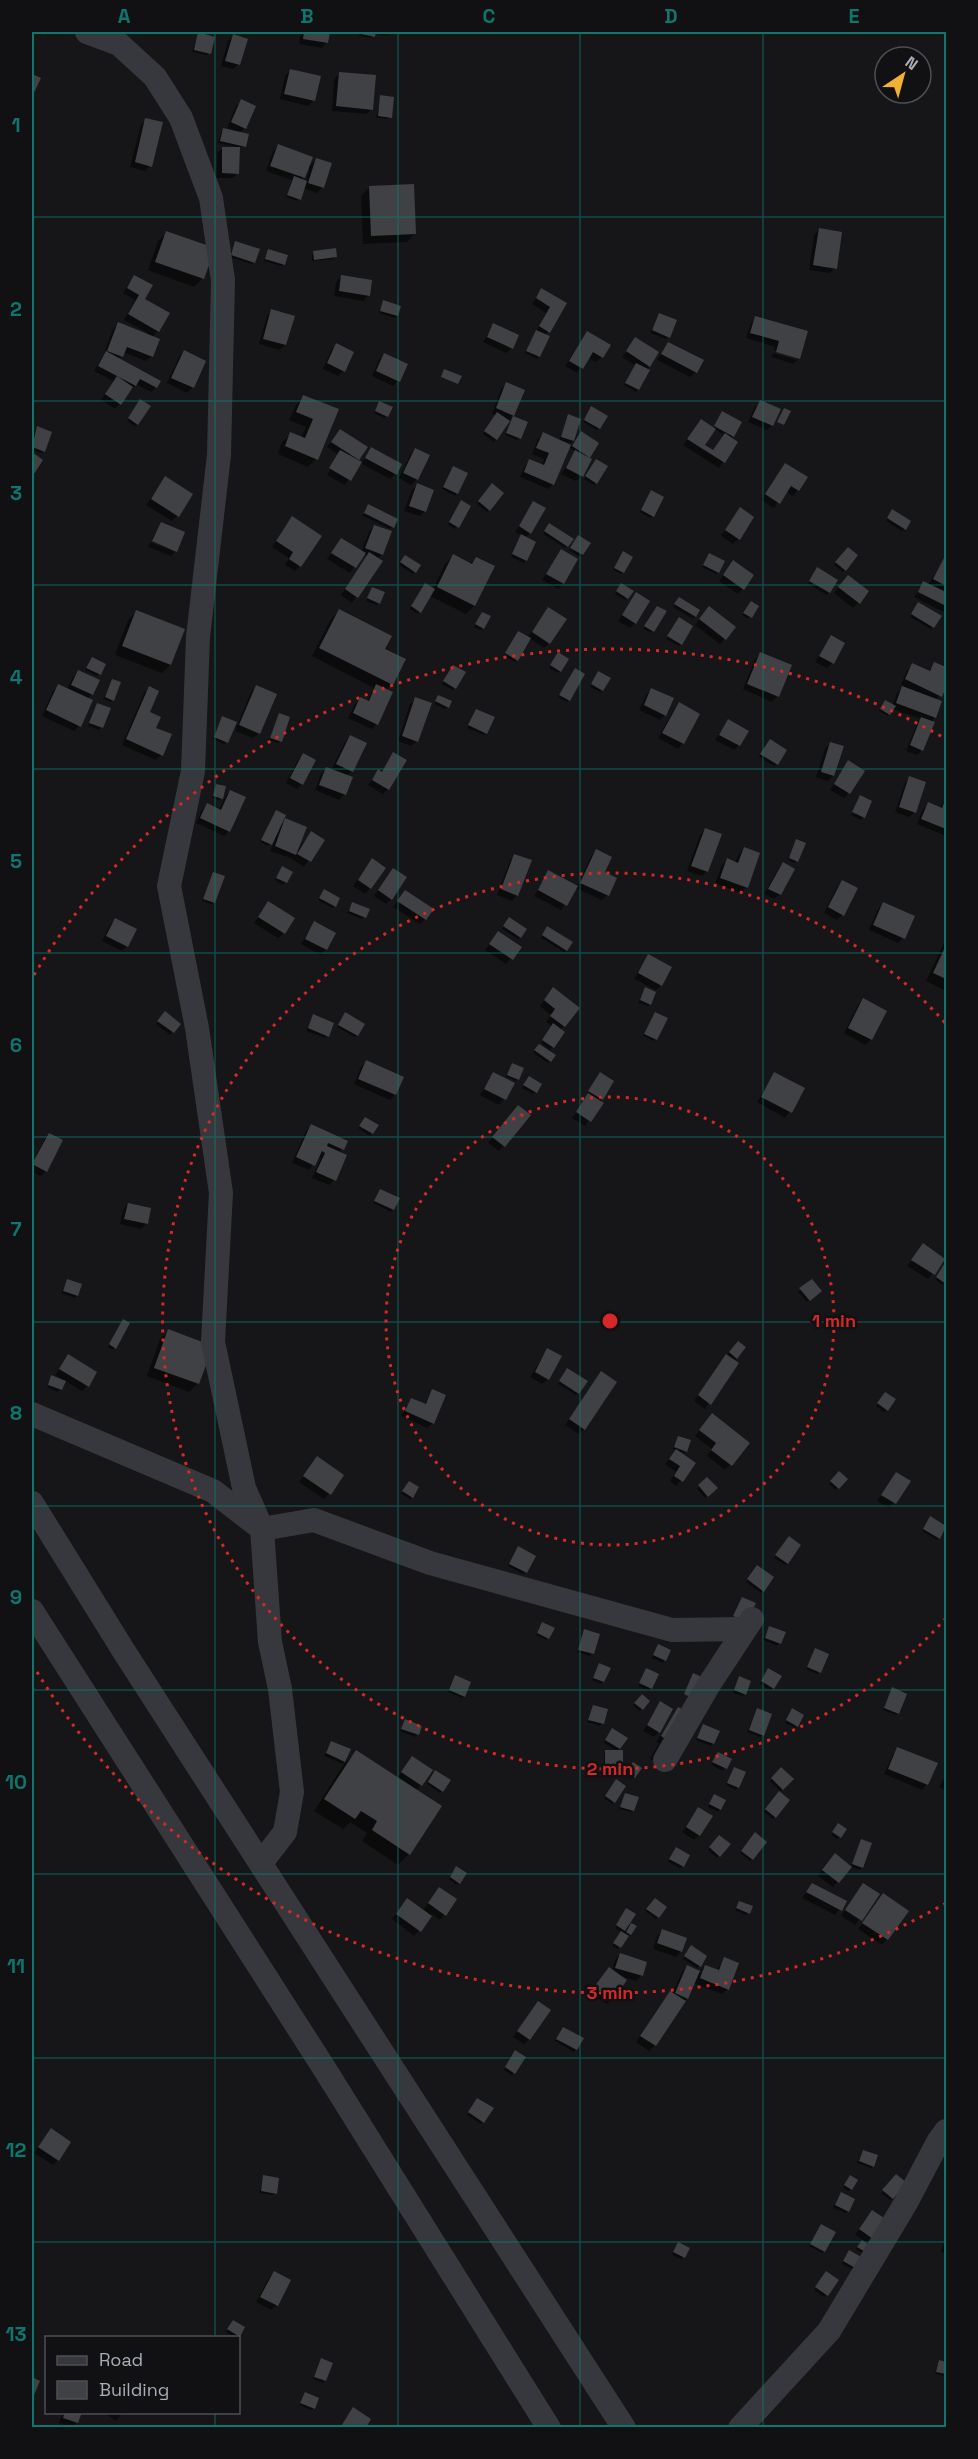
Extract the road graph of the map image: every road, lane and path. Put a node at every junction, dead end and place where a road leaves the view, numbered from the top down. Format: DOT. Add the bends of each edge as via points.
graph roads {
  1 [pos="87,32"];
  2 [pos="32,1414"];
  3 [pos="32,1503"];
  4 [pos="262,1529"];
  5 [pos="32,1611"];
  6 [pos="665,1760"];
  7 [pos="261,1863"];
  8 [pos="946,2131"];
  9 [pos="549,2427"];
  10 [pos="624,2427"];
  11 [pos="740,2427"];
  1 -- 4 [label="street" via="119,44 155,77 181,118 211,198 223,280 219,454 198,637 193,771 169,886 197,1028 221,1193 213,1342 244,1488"];
  2 -- 4 [label="street" via="213,1491"];
  3 -- 7 [label="street"];
  4 -- 6 [label="street" via="314,1520 430,1563 672,1630 749,1623"];
  4 -- 7 [label="street" via="270,1642 280,1689 292,1792 285,1832"];
  5 -- 9 [label="street"];
  7 -- 10 [label="street"];
  8 -- 11 [label="street" via="829,2331"];
}
